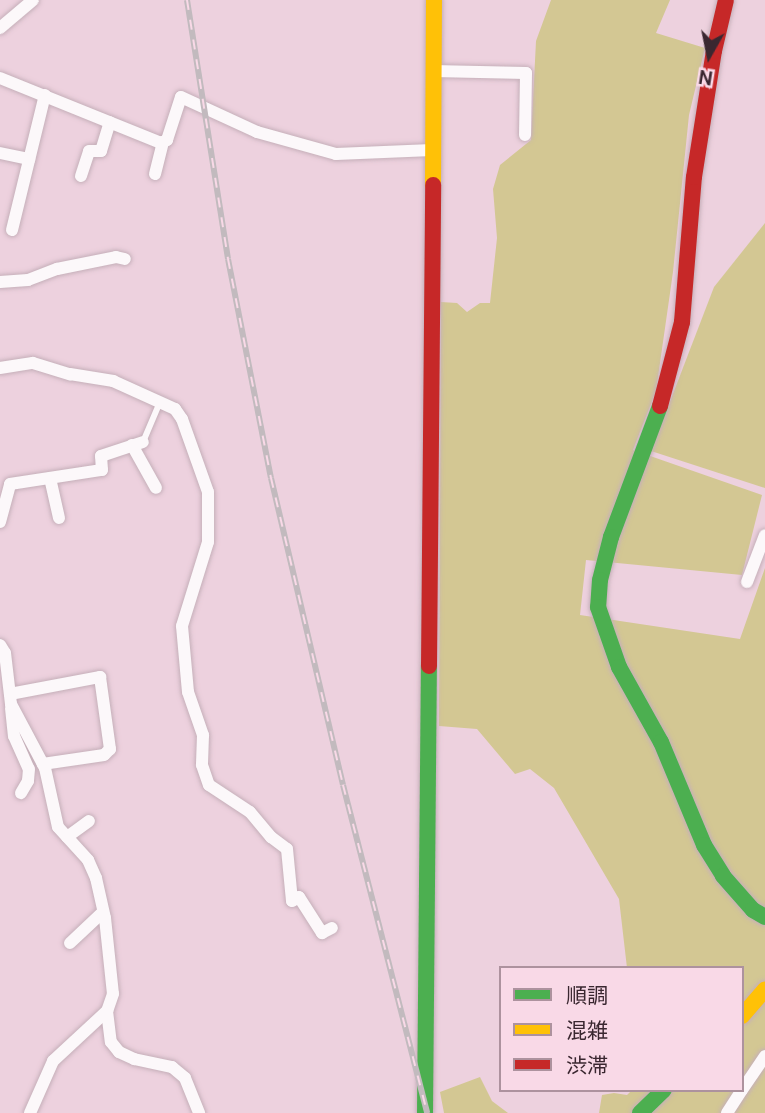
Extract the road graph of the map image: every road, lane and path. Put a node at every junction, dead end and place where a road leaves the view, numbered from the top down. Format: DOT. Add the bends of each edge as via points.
graph roads {
  1 [pos="33,0"];
  2 [pos="434,0"];
  3 [pos="726,0"];
  4 [pos="0,28"];
  5 [pos="433,71"];
  6 [pos="0,78"];
  7 [pos="45,95"];
  8 [pos="110,122"];
  9 [pos="525,135"];
  10 [pos="163,142"];
  11 [pos="432,150"];
  12 [pos="0,153"];
  13 [pos="29,159"];
  14 [pos="155,174"];
  15 [pos="81,176"];
  16 [pos="12,230"];
  17 [pos="125,258"];
  18 [pos="0,282"];
  19 [pos="0,368"];
  20 [pos="160,401"];
  21 [pos="137,444"];
  22 [pos="50,478"];
  23 [pos="156,488"];
  24 [pos="60,518"];
  25 [pos="0,522"];
  26 [pos="765,535"];
  27 [pos="747,582"];
  28 [pos="0,645"];
  29 [pos="10,699"];
  30 [pos="43,764"];
  31 [pos="21,793"];
  32 [pos="89,821"];
  33 [pos="67,837"];
  34 [pos="103,912"];
  35 [pos="759,914"];
  36 [pos="332,928"];
  37 [pos="70,943"];
  38 [pos="765,990"];
  39 [pos="107,1010"];
  40 [pos="744,1014"];
  41 [pos="765,1056"];
  42 [pos="744,1087"];
  43 [pos="662,1092"];
  44 [pos="741,1092"];
  45 [pos="30,1113"];
  46 [pos="199,1113"];
  47 [pos="425,1113"];
  48 [pos="640,1113"];
  49 [pos="727,1113"];
  1 -- 4 [label="street"];
  2 -- 5 [label="street"];
  3 -- 35 [label="street" via="694,177 682,322 666,391 611,537 598,607 619,667 661,742 704,845 723,876"];
  5 -- 9 [label="street" via="526,73"];
  5 -- 11 [label="street"];
  6 -- 7 [label="street"];
  7 -- 8 [label="street"];
  7 -- 13 [label="street"];
  8 -- 10 [label="street"];
  8 -- 15 [label="street" via="101,152 89,151"];
  10 -- 11 [label="street" via="181,97 257,132 336,154"];
  10 -- 14 [label="street"];
  11 -- 47 [label="street"];
  12 -- 13 [label="street"];
  13 -- 16 [label="street"];
  17 -- 18 [label="street"];
  19 -- 20 [label="street" via="33,363 113,381"];
  20 -- 21 [label="lane"];
  20 -- 36 [label="street" via="182,419 208,492 208,542 182,626 188,692 203,735 202,765 209,785 250,812 287,849 292,901 299,897 322,933"];
  21 -- 22 [label="street" via="102,456 102,470"];
  21 -- 23 [label="street"];
  22 -- 24 [label="street"];
  22 -- 25 [label="street" via="10,484"];
  26 -- 27 [label="street"];
  28 -- 29 [label="street"];
  29 -- 30 [label="street"];
  29 -- 30 [label="street" via="100,677 110,749 104,755"];
  29 -- 31 [label="street" via="14,736 29,769"];
  30 -- 33 [label="street" via="52,813"];
  32 -- 33 [label="street"];
  33 -- 34 [label="street" via="88,860"];
  34 -- 37 [label="street"];
  34 -- 39 [label="street" via="113,994"];
  38 -- 40 [label="street"];
  39 -- 45 [label="street" via="52,1061"];
  39 -- 46 [label="street" via="111,1042 119,1052 172,1067 185,1078"];
  41 -- 42 [label="street"];
  43 -- 48 [label="street"];
  44 -- 49 [label="street"];
}
